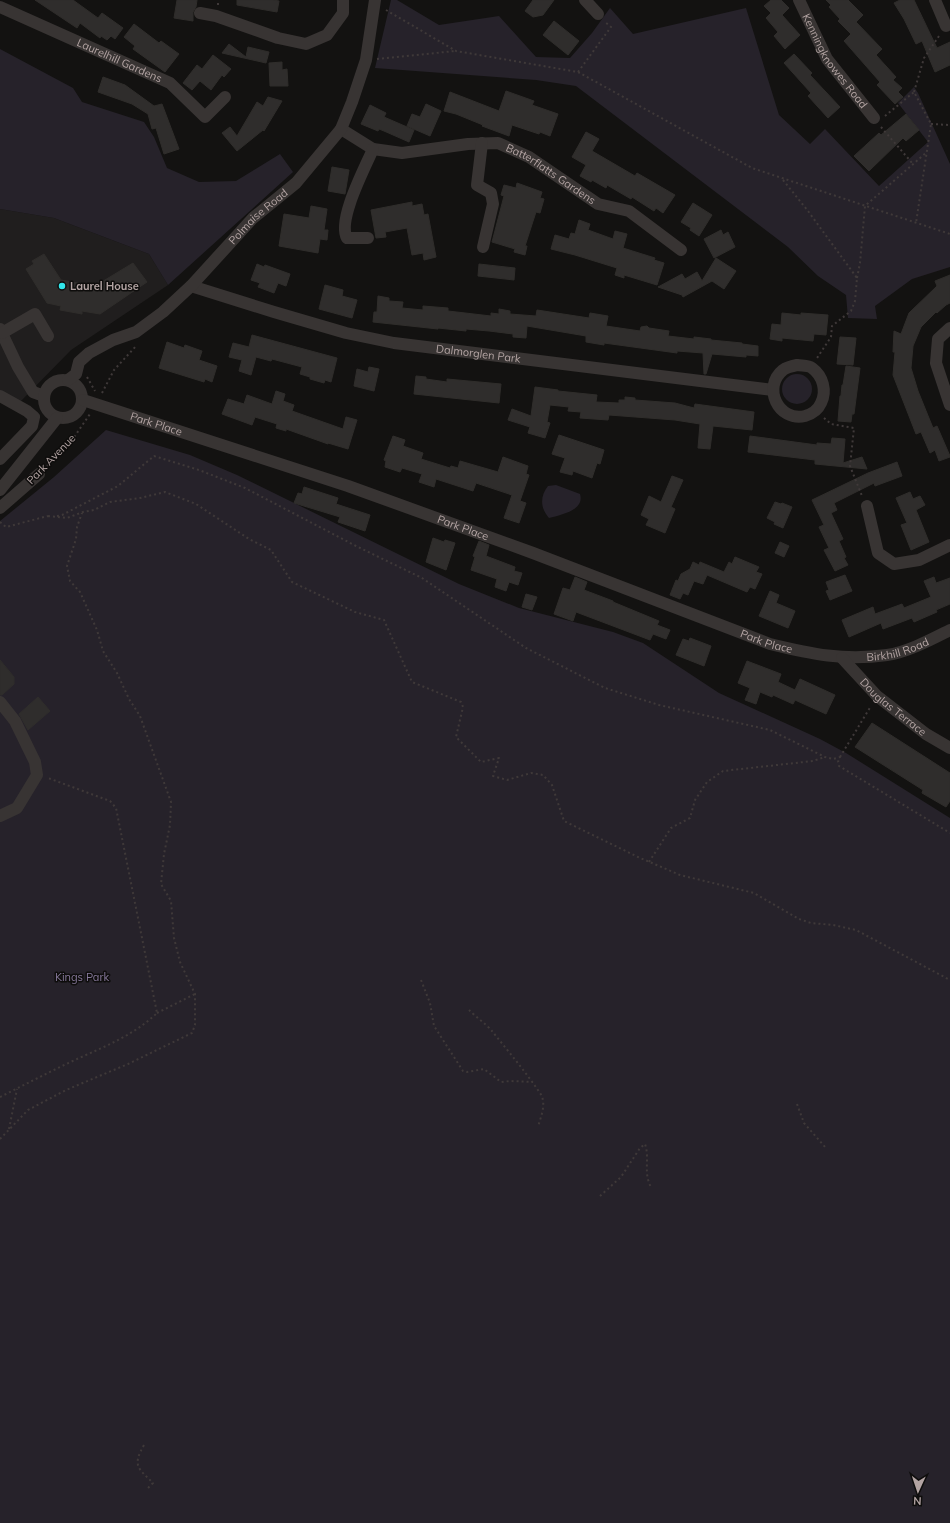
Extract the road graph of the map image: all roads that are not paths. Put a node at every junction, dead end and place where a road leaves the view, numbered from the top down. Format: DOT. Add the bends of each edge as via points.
graph roads {
  1 [pos="343,0"];
  2 [pos="585,0"];
  3 [pos="799,0"];
  4 [pos="935,0"];
  5 [pos="375,2"];
  6 [pos="0,7"];
  7 [pos="200,13"];
  8 [pos="598,14"];
  9 [pos="946,26"];
  10 [pos="225,97"];
  11 [pos="874,118"];
  12 [pos="341,129"];
  13 [pos="482,143"];
  14 [pos="373,149"];
  15 [pos="368,238"];
  16 [pos="483,247"];
  17 [pos="681,250"];
  18 [pos="191,286"];
  19 [pos="950,328"];
  20 [pos="1,331"];
  21 [pos="48,336"];
  22 [pos="68,380"];
  23 [pos="772,390"];
  24 [pos="0,396"];
  25 [pos="44,396"];
  26 [pos="83,400"];
  27 [pos="950,405"];
  28 [pos="57,418"];
  29 [pos="0,459"];
  30 [pos="39,474"];
  31 [pos="0,490"];
  32 [pos="867,506"];
  33 [pos="0,508"];
  34 [pos="950,545"];
  35 [pos="950,630"];
  36 [pos="842,658"];
  37 [pos="0,702"];
  38 [pos="950,748"];
  39 [pos="0,816"];
  1 -- 7 [label="street" via="343,12 327,35 306,44 278,38 216,16"];
  2 -- 8 [label="street"];
  3 -- 11 [label="street, Kenningknowes Road" via="827,59"];
  4 -- 9 [label="street"];
  5 -- 12 [label="street, Polmaise Road" via="366,60"];
  6 -- 10 [label="street, Laurelhill Gardens" via="170,83 205,117"];
  12 -- 14 [label="street, Batterflatts Gardens"];
  12 -- 18 [label="street, Polmaise Road" via="296,183 253,218"];
  13 -- 14 [label="street, Batterflatts Gardens" via="402,153"];
  13 -- 16 [label="street" via="477,185 491,194 493,204"];
  13 -- 17 [label="street, Batterflatts Gardens" via="498,143 529,157 598,204 629,211"];
  14 -- 15 [label="street" via="349,204 344,233 346,238"];
  18 -- 22 [label="street, Polmaise Road" via="136,332 113,340 89,353 79,362 76,374"];
  18 -- 23 [label="street, Dalmorglen Park" via="346,333 394,343"];
  19 -- 27 [label="street" via="938,339 936,363"];
  20 -- 21 [label="street" via="35,314"];
  20 -- 25 [label="street" via="33,392"];
  22 -- 25 [label="street" via="51,384"];
  22 -- 26 [label="street" via="78,387"];
  23 -- 23 [label="street" via="776,378 787,368 797,365 811,367 821,378 824,397 820,405 809,415 791,416 783,412 775,402"];
  24 -- 29 [label="street" via="27,410 34,417 32,426"];
  25 -- 28 [label="street" via="45,407"];
  26 -- 28 [label="street" via="76,414 66,419"];
  26 -- 36 [label="street, Park Place" via="96,399 348,486 533,553 770,644 809,654"];
  28 -- 31 [label="street"];
  30 -- 33 [label="street, Park Avenue"];
  32 -- 34 [label="street" via="878,553 894,564 920,560"];
  35 -- 36 [label="street, Birkhill Road" via="924,643 889,655"];
  36 -- 38 [label="street, Douglas Terrace" via="876,696 926,734"];
  37 -- 39 [label="street" via="18,728 35,762 37,775 17,808"];
}
